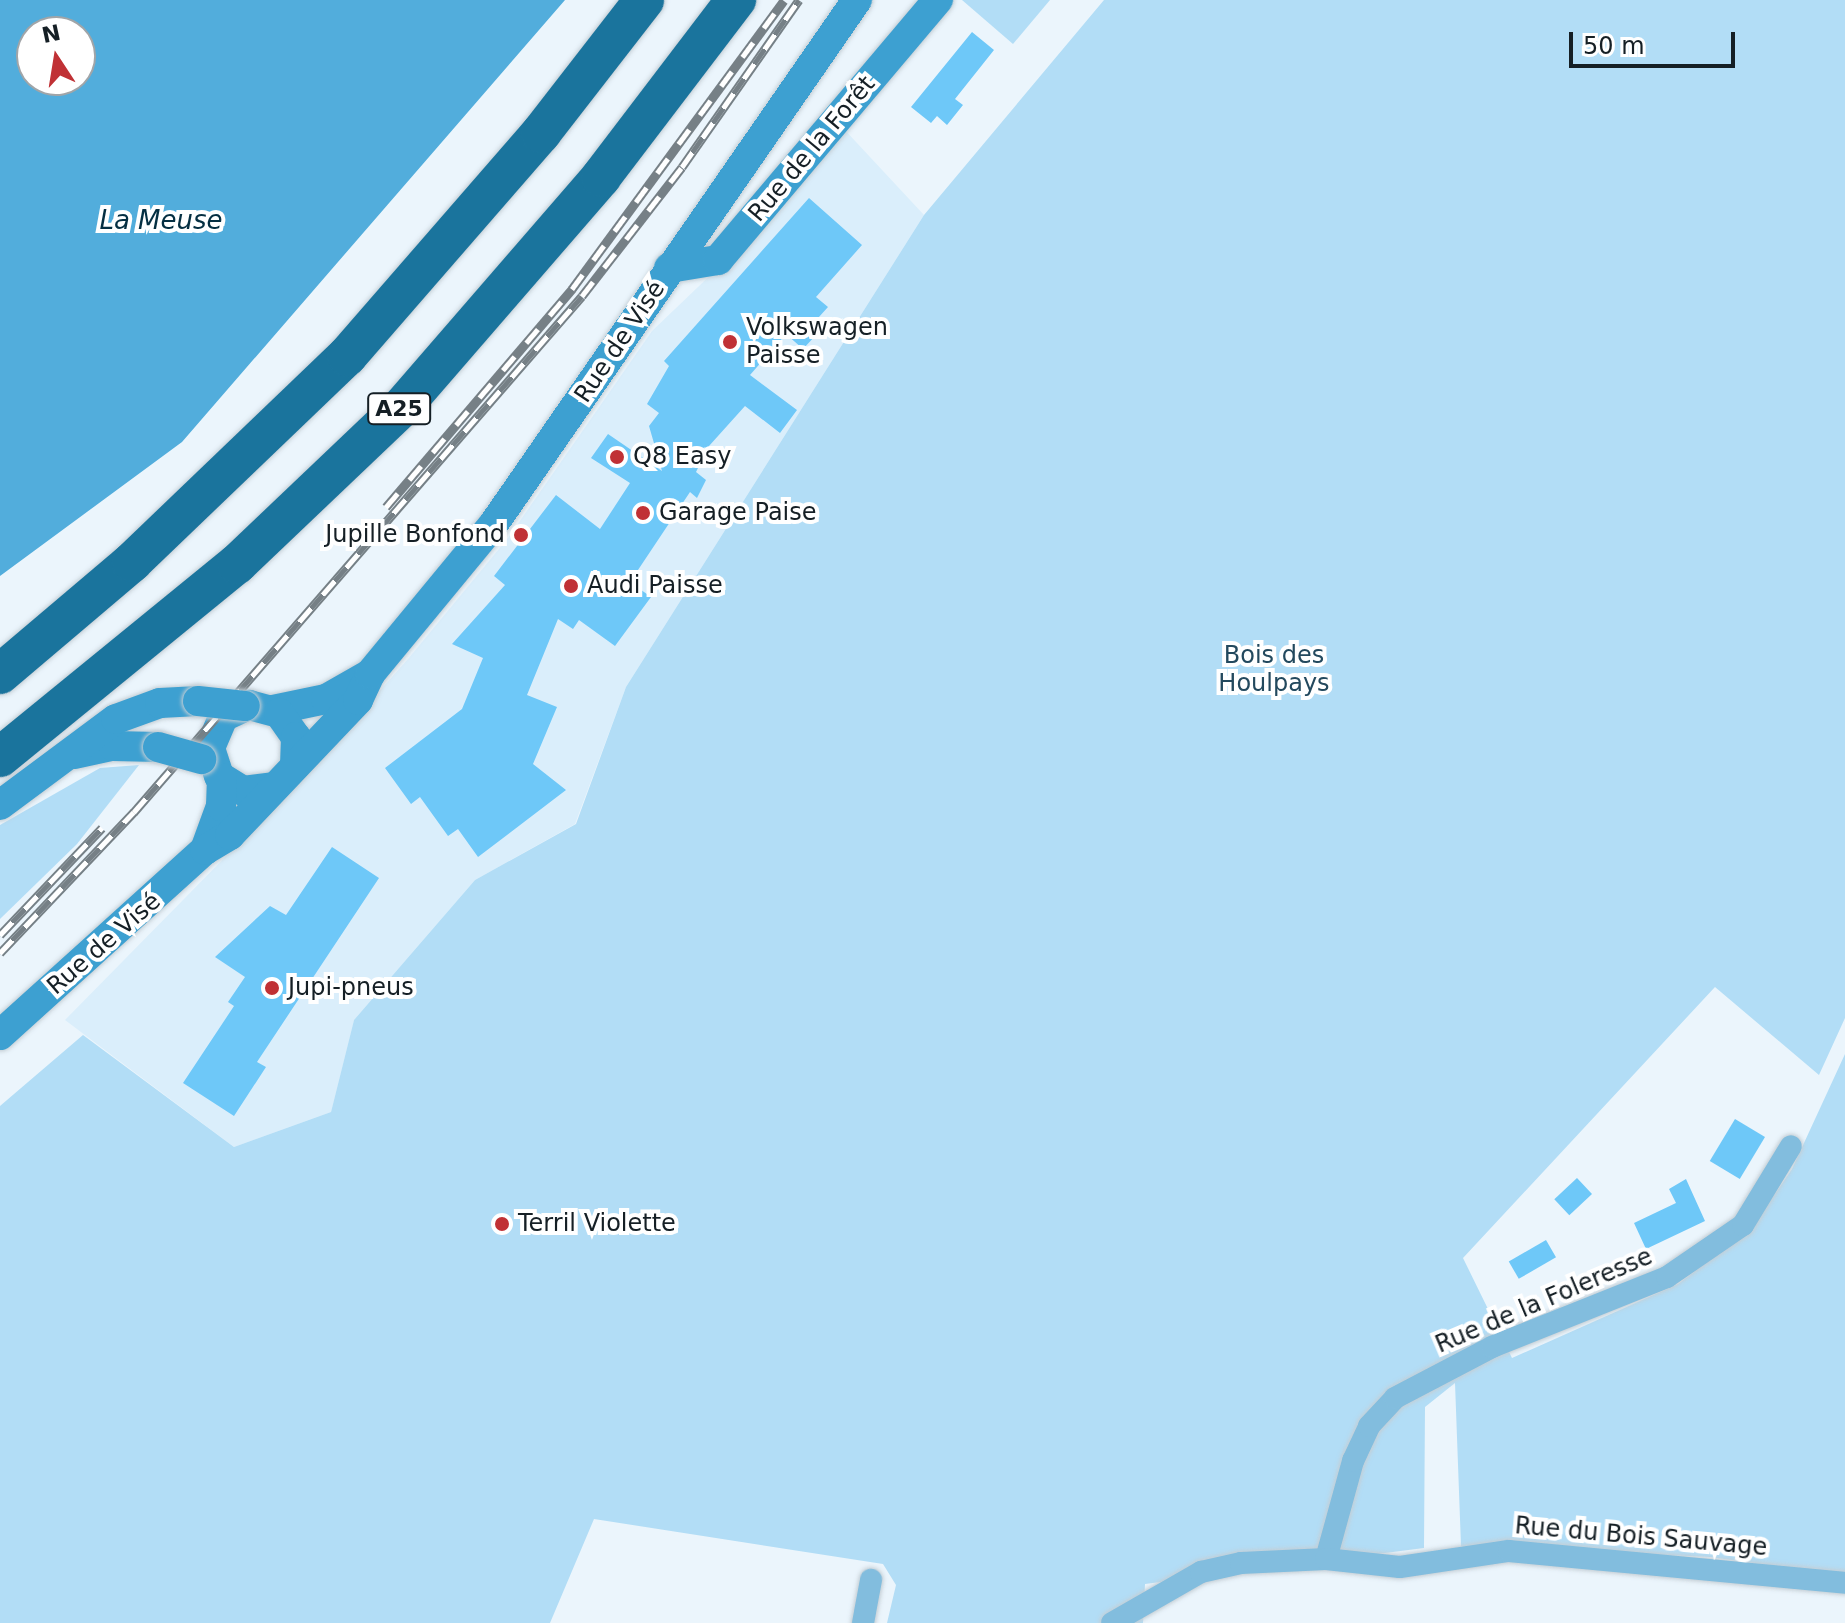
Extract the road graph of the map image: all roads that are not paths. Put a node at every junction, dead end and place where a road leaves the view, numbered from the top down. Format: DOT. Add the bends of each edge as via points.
graph roads {
  1 [pos="644,0"];
  2 [pos="736,0"];
  3 [pos="857,0"];
  4 [pos="938,0"];
  5 [pos="669,268"];
  6 [pos="0,674"];
  7 [pos="370,674"];
  8 [pos="259,708"];
  9 [pos="72,755"];
  10 [pos="0,757"];
  11 [pos="212,763"];
  12 [pos="285,777"];
  13 [pos="0,805"];
  14 [pos="205,850"];
  15 [pos="0,1035"];
  16 [pos="1791,1146"];
  17 [pos="1326,1559"];
  18 [pos="871,1580"];
  19 [pos="1845,1583"];
  20 [pos="863,1623"];
  21 [pos="1112,1623"];
  1 -- 6 [label="highway" via="511,170 347,356 143,552"];
  2 -- 10 [label="highway, A25" via="601,177 402,407 226,574"];
  3 -- 5 [label="main road, Rue de Visé"];
  4 -- 5 [label="main road, Rue de la Forêt" via="718,260"];
  5 -- 7 [label="main road, Rue de Visé" via="493,525"];
  7 -- 8 [label="main road, Rue de Visé" via="326,699"];
  7 -- 12 [label="main road, Rue de Visé" via="358,700"];
  8 -- 9 [label="main road, bridge" via="198,701 131,712"];
  8 -- 11 [label="main road, Rue de Visé" via="223,717"];
  8 -- 12 [label="main road" via="296,737"];
  9 -- 11 [label="main road, bridge" via="113,746 158,747"];
  9 -- 13 [label="main road"];
  11 -- 12 [label="main road" via="243,791"];
  11 -- 14 [label="main road, Rue de Visé" via="221,806"];
  12 -- 14 [label="main road, Rue de Visé" via="230,835"];
  14 -- 15 [label="main road, Rue de Visé"];
  16 -- 17 [label="street, Rue de la Foleresse" via="1743,1225 1667,1277 1492,1347 1395,1398 1369,1426 1353,1461"];
  17 -- 19 [label="street, Rue du Bois Sauvage" via="1400,1567 1509,1551"];
  17 -- 21 [label="street, Rue du Bois Sauvage" via="1201,1572"];
  18 -- 20 [label="street"];
}
